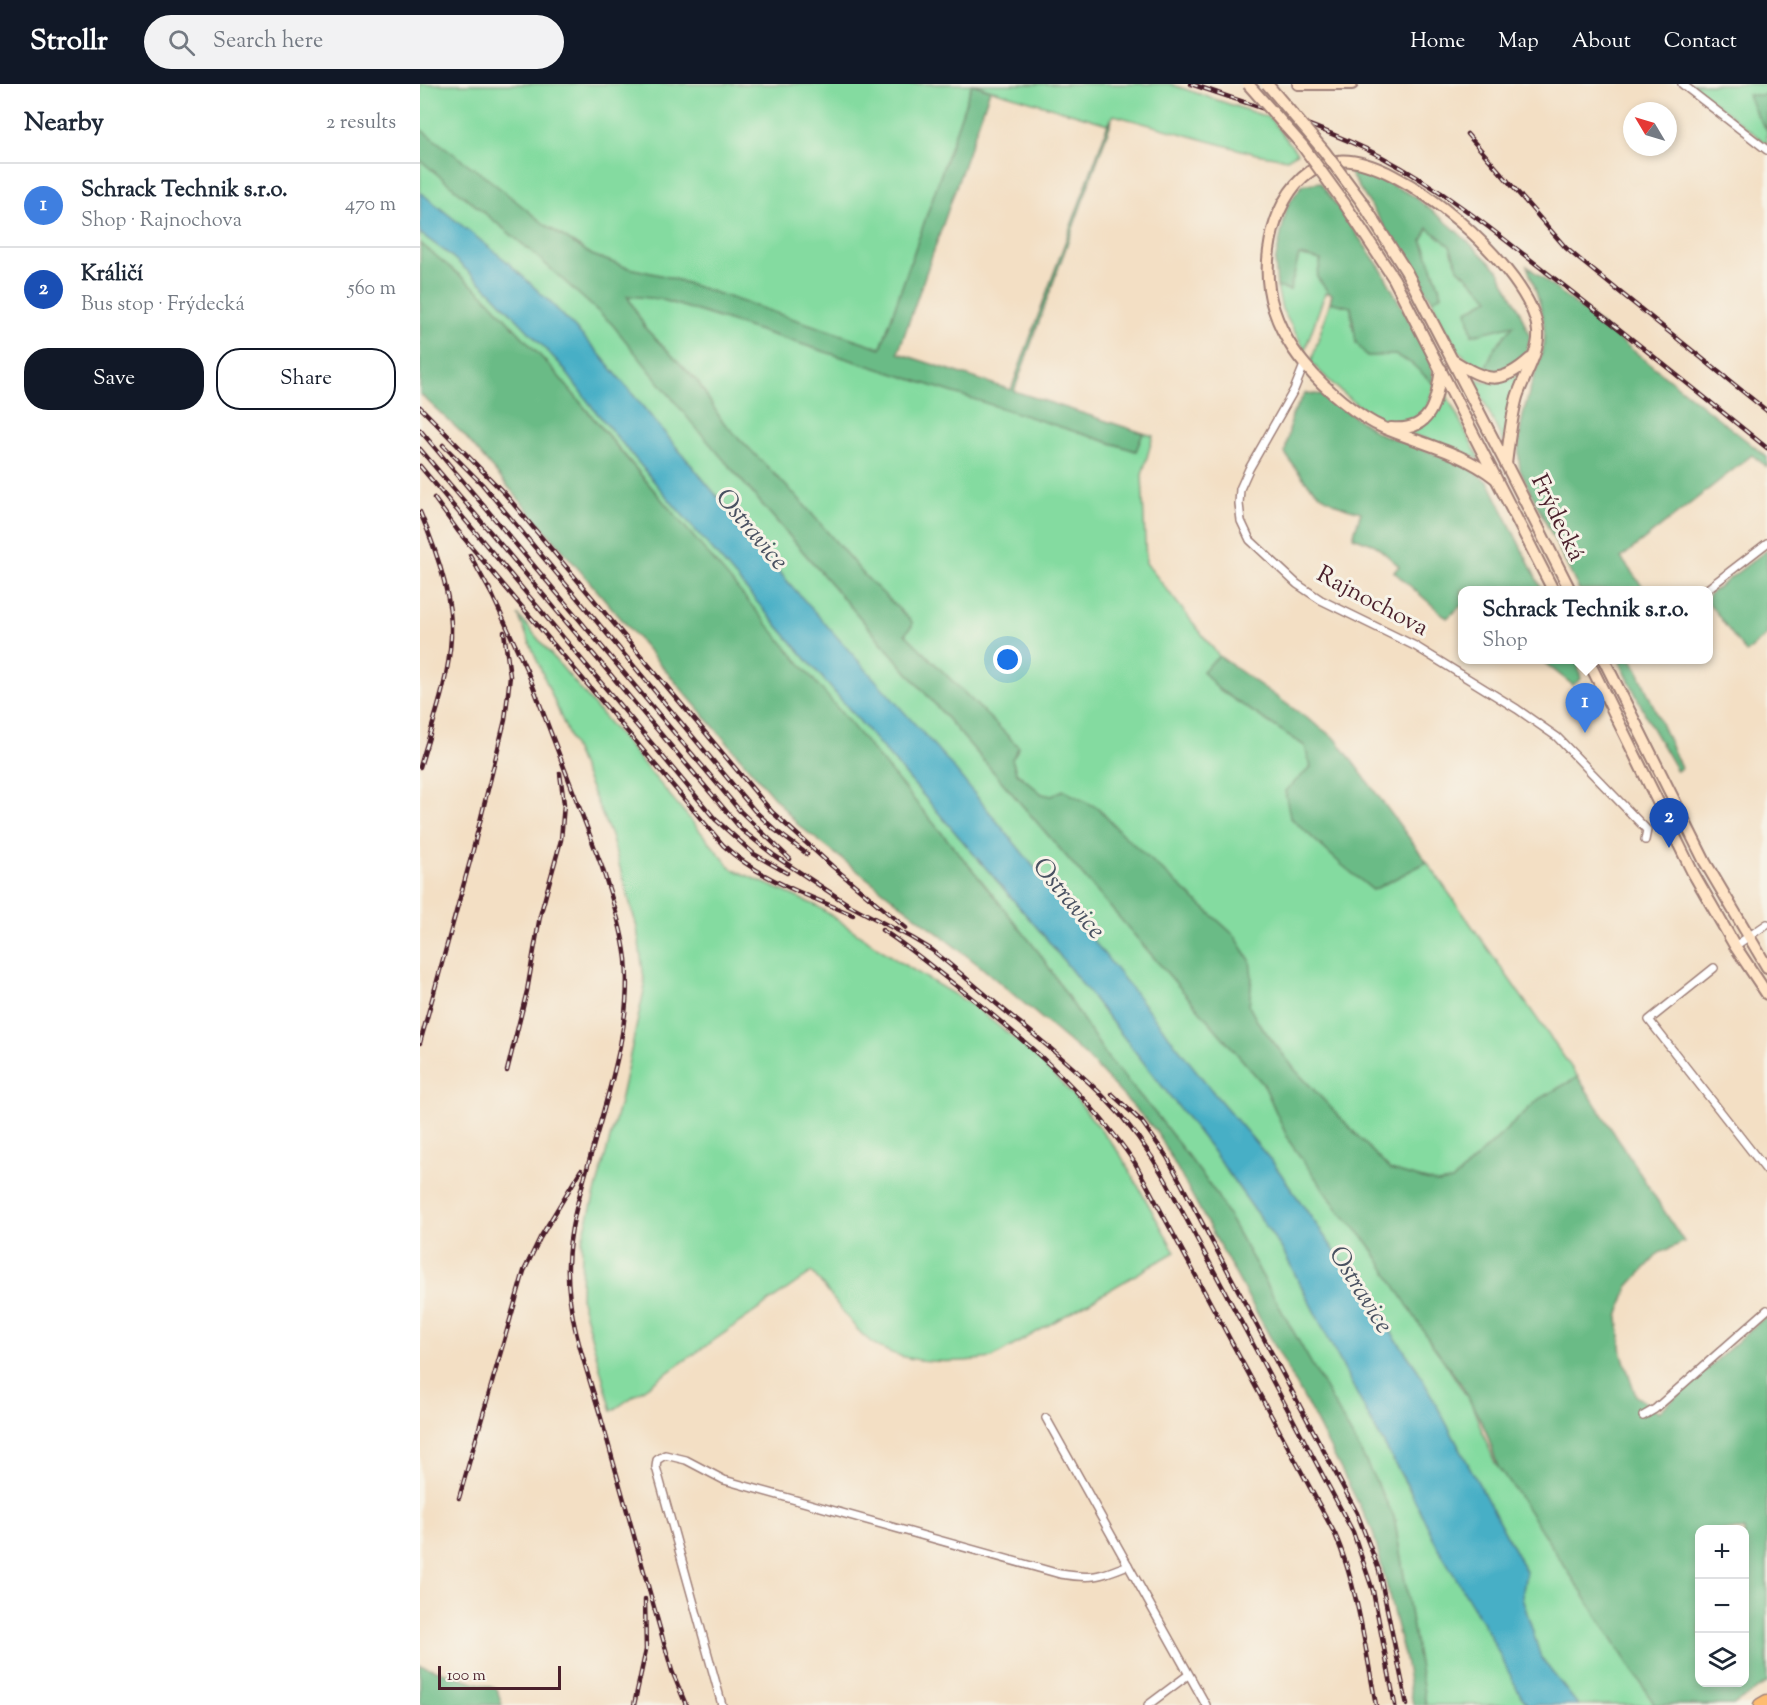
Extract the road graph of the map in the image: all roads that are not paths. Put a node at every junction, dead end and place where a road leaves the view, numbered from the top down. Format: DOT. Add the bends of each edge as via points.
graph roads {
  1 [pos="1248,84"];
  2 [pos="1267,84"];
  3 [pos="1298,84"];
  4 [pos="1352,84"];
  5 [pos="1682,84"];
  6 [pos="1319,85"];
  7 [pos="1767,150"];
  8 [pos="1533,357"];
  9 [pos="1453,359"];
  10 [pos="1304,365"];
  11 [pos="1441,369"];
  12 [pos="1381,427"];
  13 [pos="1506,464"];
  14 [pos="1495,478"];
  15 [pos="1767,543"];
  16 [pos="1549,586"];
  17 [pos="1567,586"];
  18 [pos="1712,586"];
  19 [pos="1590,664"];
  20 [pos="1606,664"];
  21 [pos="1645,840"];
  22 [pos="1767,924"];
  23 [pos="1748,937"];
  24 [pos="1735,946"];
  25 [pos="1767,967"];
  26 [pos="1714,968"];
  27 [pos="1767,994"];
  28 [pos="1767,1171"];
  29 [pos="1767,1310"];
  30 [pos="1643,1416"];
  31 [pos="1046,1418"];
  32 [pos="1128,1565"];
  33 [pos="1188,1675"];
  34 [pos="1767,1701"];
  35 [pos="722,1705"];
  36 [pos="1148,1705"];
  37 [pos="1206,1705"];
  38 [pos="1760,1705"];
  1 -- 11 [label="main road, Frýdecká, bridge" via="1302,145 1344,202 1394,279"];
  2 -- 9 [label="main road, Frýdecká, bridge" via="1362,202 1406,271"];
  3 -- 6 [label="main road"];
  4 -- 6 [label="main road"];
  5 -- 7 [label="street"];
  8 -- 9 [label="main road" via="1510,375 1491,379"];
  8 -- 10 [label="main road" via="1539,333 1532,311 1516,282 1479,240 1439,205 1407,184 1364,164 1339,161 1316,169 1294,188 1280,211 1270,241 1268,275 1273,305 1284,333"];
  8 -- 13 [label="main road" via="1512,417"];
  9 -- 13 [label="main road, Frýdecká"];
  10 -- 12 [label="main road" via="1346,403"];
  10 -- 21 [label="street, Rajnochova" via="1242,484 1239,512 1247,536 1321,600 1415,646 1557,737 1647,830"];
  11 -- 12 [label="main road" via="1435,399 1425,418 1408,428"];
  11 -- 14 [label="main road, Frýdecká"];
  12 -- 14 [label="main road" via="1464,457"];
  13 -- 17 [label="main road, Frýdecká"];
  14 -- 16 [label="main road, Frýdecká"];
  15 -- 18 [label="street"];
  19 -- 24 [label="main road" via="1678,843"];
  20 -- 23 [label="main road" via="1705,861"];
  22 -- 23 [label="street"];
  23 -- 24 [label="street"];
  23 -- 25 [label="main road"];
  24 -- 27 [label="main road"];
  26 -- 28 [label="street" via="1649,1020"];
  29 -- 30 [label="street"];
  31 -- 32 [label="street"];
  32 -- 33 [label="street"];
  32 -- 35 [label="street" via="1094,1578 1060,1574 724,1480 686,1460 665,1455 657,1460 656,1467"];
  33 -- 36 [label="street"];
  33 -- 37 [label="street"];
  34 -- 38 [label="main road"];
}
